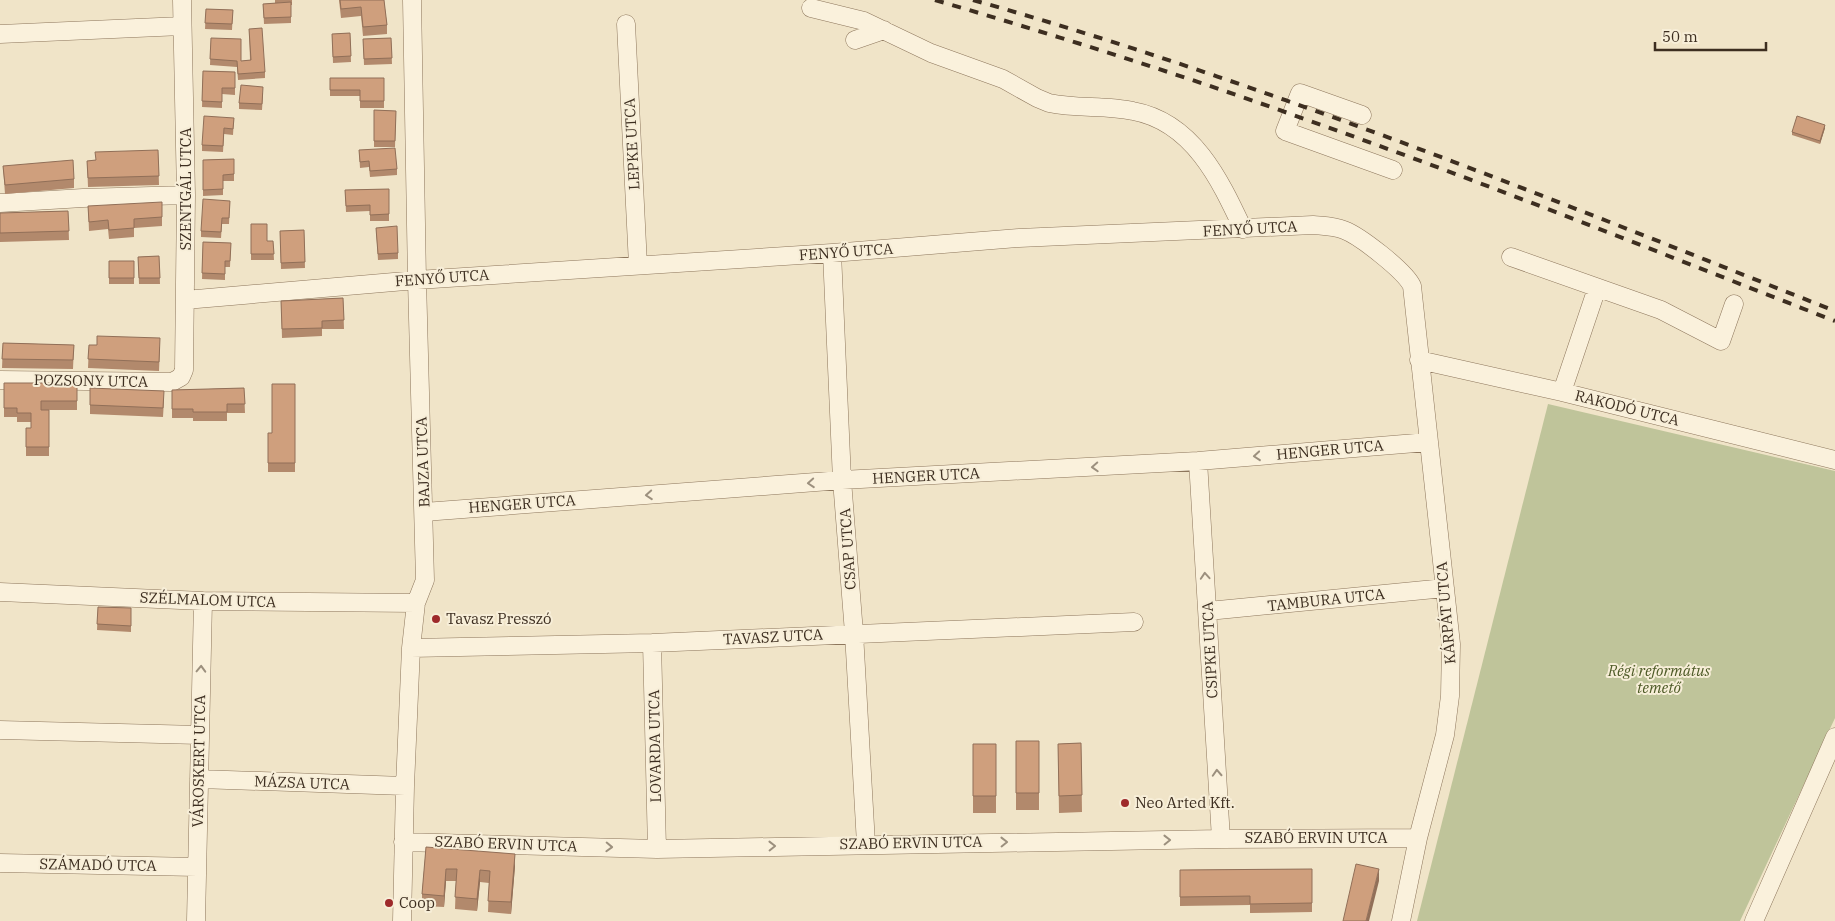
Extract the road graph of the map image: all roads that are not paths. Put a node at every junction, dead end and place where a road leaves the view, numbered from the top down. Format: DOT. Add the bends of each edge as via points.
graph roads {
  1 [pos="182,0"];
  2 [pos="412,0"];
  3 [pos="810,8"];
  4 [pos="626,24"];
  5 [pos="182,26"];
  6 [pos="884,30"];
  7 [pos="0,34"];
  8 [pos="855,40"];
  9 [pos="1362,115"];
  10 [pos="1392,170"];
  11 [pos="186,195"];
  12 [pos="0,204"];
  13 [pos="1243,229"];
  14 [pos="832,253"];
  15 [pos="1511,257"];
  16 [pos="638,265"];
  17 [pos="417,280"];
  18 [pos="1597,288"];
  19 [pos="185,300"];
  20 [pos="1734,304"];
  21 [pos="1419,360"];
  22 [pos="181,377"];
  23 [pos="0,380"];
  24 [pos="1562,392"];
  25 [pos="1428,442"];
  26 [pos="1835,460"];
  27 [pos="1198,461"];
  28 [pos="842,480"];
  29 [pos="424,512"];
  30 [pos="1444,588"];
  31 [pos="0,592"];
  32 [pos="203,600"];
  33 [pos="416,603"];
  34 [pos="1208,611"];
  35 [pos="1134,622"];
  36 [pos="854,634"];
  37 [pos="652,643"];
  38 [pos="412,648"];
  39 [pos="0,730"];
  40 [pos="200,735"];
  41 [pos="1835,737"];
  42 [pos="199,779"];
  43 [pos="405,786"];
  44 [pos="1418,838"];
  45 [pos="1221,839"];
  46 [pos="403,842"];
  47 [pos="866,844"];
  48 [pos="657,849"];
  49 [pos="0,863"];
  50 [pos="197,867"];
  51 [pos="196,921"];
  52 [pos="402,921"];
  53 [pos="1400,921"];
  54 [pos="1754,921"];
  1 -- 5 [label="street, SZENTGÁL UTCA"];
  2 -- 17 [label="street, BAJZA UTCA"];
  3 -- 6 [label="street" via="864,21"];
  4 -- 16 [label="street, LEPKE UTCA"];
  5 -- 7 [label="street"];
  5 -- 11 [label="street, SZENTGÁL UTCA"];
  6 -- 8 [label="street"];
  6 -- 13 [label="street" via="931,53 1003,79 1049,103 1132,110 1171,125 1204,158 1223,187"];
  9 -- 10 [label="street" via="1300,93 1285,132"];
  11 -- 12 [label="street"];
  11 -- 19 [label="street, SZENTGÁL UTCA"];
  13 -- 14 [label="street, FENYŐ UTCA" via="1018,238"];
  13 -- 21 [label="street, FENYŐ UTCA" via="1332,226 1353,235 1409,280"];
  14 -- 16 [label="street, FENYŐ UTCA"];
  14 -- 28 [label="street, CSAP UTCA"];
  15 -- 18 [label="street"];
  16 -- 17 [label="street, FENYŐ UTCA"];
  17 -- 19 [label="street, FENYŐ UTCA"];
  17 -- 29 [label="street, BAJZA UTCA"];
  18 -- 20 [label="street" via="1661,310 1721,341"];
  18 -- 24 [label="street"];
  19 -- 22 [label="street, SZENTGÁL UTCA" via="184,370"];
  21 -- 24 [label="street, RAKODÓ UTCA"];
  21 -- 25 [label="street, KÁRPÁT UTCA"];
  22 -- 23 [label="street, POZSONY UTCA" via="172,382"];
  24 -- 26 [label="street, RAKODÓ UTCA"];
  25 -- 27 [label="street, HENGER UTCA, one-way"];
  25 -- 30 [label="street, KÁRPÁT UTCA"];
  27 -- 28 [label="street, HENGER UTCA, one-way"];
  34 -- 27 [label="street, CSIPKE UTCA, one-way"];
  28 -- 29 [label="street, HENGER UTCA, one-way"];
  28 -- 36 [label="street, CSAP UTCA"];
  29 -- 33 [label="street, BAJZA UTCA" via="425,580"];
  30 -- 34 [label="street, TAMBURA UTCA"];
  30 -- 44 [label="street, KÁRPÁT UTCA" via="1451,644 1450,696 1445,735"];
  31 -- 32 [label="street, SZÉLMALOM UTCA"];
  32 -- 33 [label="street, SZÉLMALOM UTCA"];
  40 -- 32 [label="street, VÁROSKERT UTCA, one-way"];
  33 -- 38 [label="street, BAJZA UTCA"];
  45 -- 34 [label="street, CSIPKE UTCA, one-way"];
  35 -- 36 [label="street, TAVASZ UTCA"];
  36 -- 37 [label="street, TAVASZ UTCA"];
  36 -- 47 [label="street, CSAP UTCA"];
  37 -- 38 [label="street, TAVASZ UTCA"];
  37 -- 48 [label="street, LOVARDA UTCA"];
  38 -- 43 [label="street, BAJZA UTCA"];
  39 -- 40 [label="street"];
  40 -- 42 [label="street, VÁROSKERT UTCA"];
  41 -- 54 [label="street"];
  42 -- 43 [label="street, MÁZSA UTCA"];
  42 -- 50 [label="street, VÁROSKERT UTCA"];
  43 -- 46 [label="street, BAJZA UTCA"];
  44 -- 45 [label="street, SZABÓ ERVIN UTCA"];
  44 -- 53 [label="street, KÁRPÁT UTCA"];
  47 -- 45 [label="street, SZABÓ ERVIN UTCA, one-way"];
  46 -- 48 [label="street, SZABÓ ERVIN UTCA, one-way"];
  46 -- 52 [label="street, BAJZA UTCA"];
  48 -- 47 [label="street, SZABÓ ERVIN UTCA, one-way"];
  49 -- 50 [label="street, SZÁMADÓ UTCA"];
  50 -- 51 [label="street, VÁROSKERT UTCA"];
}
